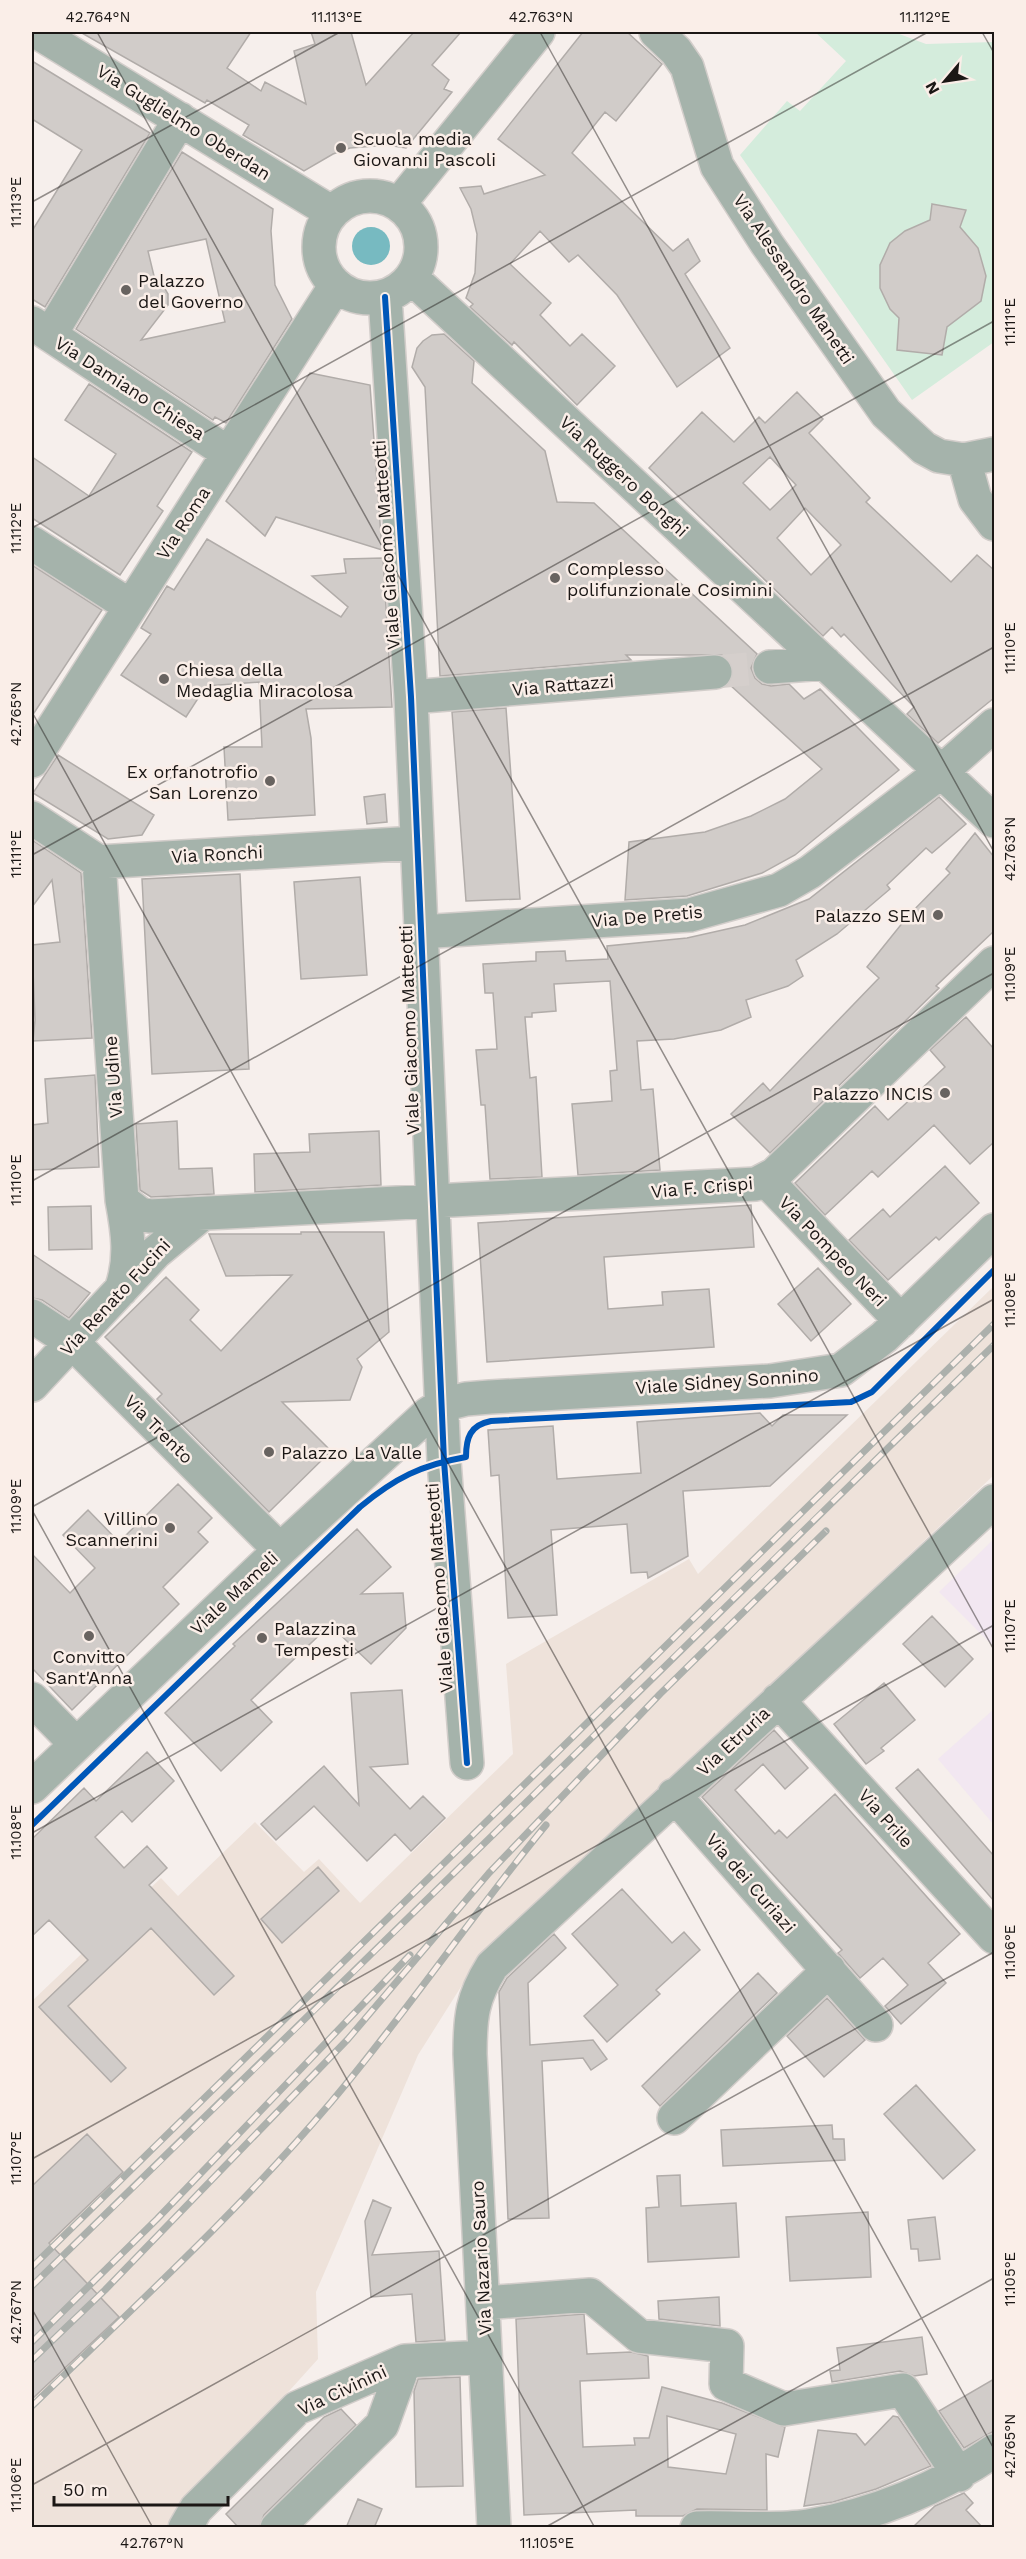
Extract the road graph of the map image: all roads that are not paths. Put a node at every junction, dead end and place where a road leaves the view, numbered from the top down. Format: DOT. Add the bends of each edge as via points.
graph roads {
  1 [pos="37,32"];
  2 [pos="538,32"];
  3 [pos="656,32"];
  4 [pos="180,119"];
  5 [pos="399,204"];
  6 [pos="331,212"];
  7 [pos="412,278"];
  8 [pos="336,285"];
  9 [pos="385,297"];
  10 [pos="41,329"];
  11 [pos="228,453"];
  12 [pos="979,457"];
  13 [pos="994,524"];
  14 [pos="32,543"];
  15 [pos="130,606"];
  16 [pos="825,663"];
  17 [pos="770,667"];
  18 [pos="715,672"];
  19 [pos="411,698"];
  20 [pos="994,725"];
  21 [pos="32,760"];
  22 [pos="940,772"];
  23 [pos="32,818"];
  24 [pos="994,821"];
  25 [pos="416,843"];
  26 [pos="99,862"];
  27 [pos="420,932"];
  28 [pos="994,963"];
  29 [pos="766,1180"];
  30 [pos="122,1200"];
  31 [pos="431,1202"];
  32 [pos="202,1214"];
  33 [pos="994,1230"];
  34 [pos="122,1290"];
  35 [pos="32,1316"];
  36 [pos="901,1321"];
  37 [pos="73,1343"];
  38 [pos="32,1385"];
  39 [pos="442,1405"];
  40 [pos="994,1501"];
  41 [pos="280,1551"];
  42 [pos="32,1700"];
  43 [pos="778,1700"];
  44 [pos="75,1744"];
  45 [pos="467,1763"];
  46 [pos="32,1787"];
  47 [pos="674,1795"];
  48 [pos="994,1937"];
  49 [pos="829,1970"];
  50 [pos="478,1989"];
  51 [pos="876,2025"];
  52 [pos="674,2118"];
  53 [pos="484,2303"];
  54 [pos="485,2356"];
  55 [pos="405,2361"];
  56 [pos="994,2451"];
  57 [pos="959,2475"];
  58 [pos="806,2527"];
  59 [pos="185,2528"];
  60 [pos="277,2528"];
  61 [pos="494,2528"];
  62 [pos="697,2528"];
  1 -- 4 [label="street, Via Guglielmo Oberdan"];
  2 -- 5 [label="street"];
  3 -- 12 [label="street, Via Alessandro Manetti" via="687,67 717,166 886,413 924,448 939,456"];
  4 -- 6 [label="street, Via Guglielmo Oberdan"];
  4 -- 10 [label="street"];
  5 -- 6 [label="street" via="388,198 364,195"];
  5 -- 7 [label="street" via="420,230 420,263"];
  6 -- 8 [label="street" via="323,226 319,250 326,273"];
  7 -- 9 [label="street"];
  7 -- 16 [label="street, Via Ruggero Bonghi"];
  8 -- 9 [label="street" via="351,294"];
  8 -- 11 [label="street, Via Roma"];
  9 -- 19 [label="street, Viale Giacomo Matteotti"];
  10 -- 11 [label="street, Via Damiano Chiesa"];
  11 -- 15 [label="street, Via Roma"];
  12 -- 13 [label="street" via="975,499"];
  14 -- 15 [label="street"];
  15 -- 21 [label="street, Via Roma"];
  16 -- 17 [label="street"];
  16 -- 22 [label="street, Via Ruggero Bonghi"];
  18 -- 19 [label="street, Via Rattazzi"];
  19 -- 25 [label="street, Viale Giacomo Matteotti"];
  20 -- 22 [label="street, Via De Pretis"];
  22 -- 24 [label="street, Via Ruggero Bonghi"];
  22 -- 27 [label="street, Via De Pretis" via="810,872 779,890 741,903 690,915"];
  23 -- 26 [label="street"];
  25 -- 26 [label="street, Via Ronchi"];
  25 -- 27 [label="street, Viale Giacomo Matteotti"];
  26 -- 30 [label="street, Via Udine"];
  27 -- 31 [label="street, Viale Giacomo Matteotti"];
  28 -- 29 [label="street, Via F. Crispi"];
  29 -- 31 [label="street, Via F. Crispi" via="745,1186"];
  29 -- 36 [label="street, Via Pompeo Neri"];
  30 -- 32 [label="street, Via Renato Fucini" via="140,1214 150,1216"];
  30 -- 34 [label="street, Via Udine" via="129,1251"];
  31 -- 32 [label="street, Via Renato Fucini"];
  31 -- 39 [label="street, Viale Giacomo Matteotti"];
  32 -- 34 [label="street, Via Renato Fucini" via="173,1236"];
  33 -- 36 [label="street, Viale Sidney Sonnino"];
  34 -- 37 [label="street, Via Renato Fucini"];
  35 -- 37 [label="street, Via Trento"];
  36 -- 39 [label="street, Viale Sidney Sonnino" via="862,1356 827,1374 770,1381 466,1399"];
  37 -- 38 [label="street, Via Renato Fucini"];
  37 -- 41 [label="street, Via Trento"];
  39 -- 41 [label="street, Viale Mameli" via="408,1431"];
  39 -- 45 [label="street, Viale Giacomo Matteotti"];
  40 -- 43 [label="street, Via Etruria"];
  41 -- 44 [label="street, Viale Mameli"];
  42 -- 44 [label="street"];
  43 -- 47 [label="street, Via Etruria"];
  43 -- 48 [label="street, Via Prile"];
  44 -- 46 [label="street, Viale Mameli"];
  47 -- 49 [label="street, Via dei Curiazi"];
  47 -- 50 [label="street, Via Etruria" via="492,1966"];
  49 -- 51 [label="street, Via dei Curiazi"];
  49 -- 52 [label="street"];
  50 -- 53 [label="street, Via Nazario Sauro" via="471,2015 470,2054"];
  53 -- 54 [label="street, Via Nazario Sauro"];
  53 -- 57 [label="street" via="590,2295 639,2336 727,2346 726,2384 784,2409 903,2390"];
  54 -- 55 [label="street, Via Civinini"];
  54 -- 61 [label="street, Via Nazario Sauro"];
  55 -- 59 [label="street, Via Civinini" via="297,2408 196,2509"];
  55 -- 60 [label="street, Via Civinini" via="382,2425"];
  56 -- 57 [label="street"];
  57 -- 58 [label="street" via="870,2511"];
  58 -- 62 [label="street"];
}
